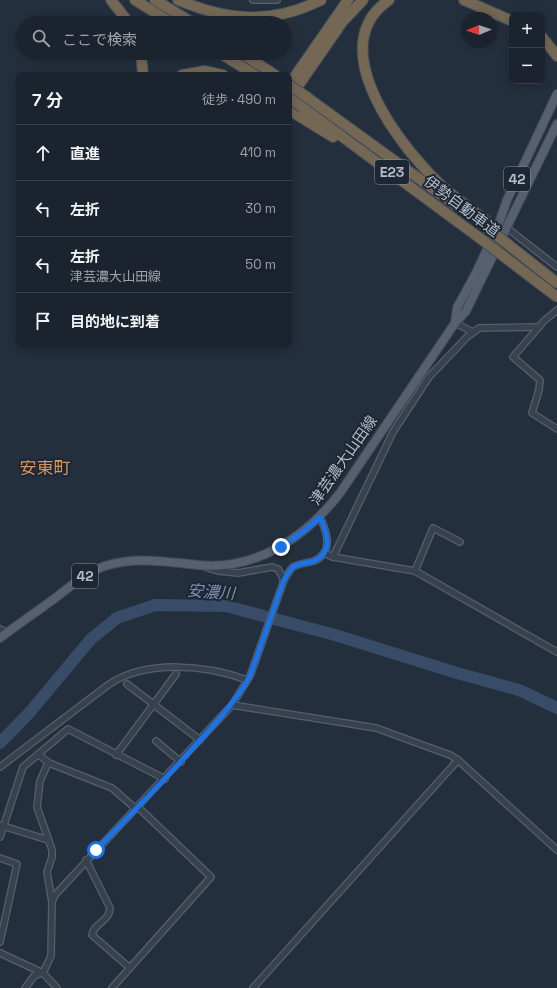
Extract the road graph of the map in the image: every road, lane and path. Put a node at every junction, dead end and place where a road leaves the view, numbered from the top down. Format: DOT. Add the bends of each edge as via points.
graph roads {
  1 [pos="110,0"];
  2 [pos="135,0"];
  3 [pos="155,0"];
  4 [pos="178,0"];
  5 [pos="253,0"];
  6 [pos="277,0"];
  7 [pos="321,0"];
  8 [pos="348,0"];
  9 [pos="363,0"];
  10 [pos="389,0"];
  11 [pos="464,0"];
  12 [pos="123,16"];
  13 [pos="161,16"];
  14 [pos="181,16"];
  15 [pos="237,16"];
  16 [pos="265,16"];
  17 [pos="509,20"];
  18 [pos="545,37"];
  19 [pos="545,40"];
  20 [pos="557,41"];
  21 [pos="557,56"];
  22 [pos="142,60"];
  23 [pos="231,60"];
  24 [pos="252,60"];
  25 [pos="143,72"];
  26 [pos="199,72"];
  27 [pos="210,72"];
  28 [pos="250,72"];
  29 [pos="270,72"];
  30 [pos="292,81"];
  31 [pos="292,87"];
  32 [pos="292,94"];
  33 [pos="557,94"];
  34 [pos="296,110"];
  35 [pos="557,124"];
  36 [pos="487,225"];
  37 [pos="507,228"];
  38 [pos="557,267"];
  39 [pos="557,277"];
  40 [pos="557,283"];
  41 [pos="557,297"];
  42 [pos="557,310"];
  43 [pos="454,323"];
  44 [pos="539,327"];
  45 [pos="473,332"];
  46 [pos="385,426"];
  47 [pos="557,429"];
  48 [pos="393,432"];
  49 [pos="320,517"];
  50 [pos="460,542"];
  51 [pos="322,555"];
  52 [pos="332,557"];
  53 [pos="199,565"];
  54 [pos="415,571"];
  55 [pos="284,580"];
  56 [pos="4,631"];
  57 [pos="0,638"];
  58 [pos="557,652"];
  59 [pos="176,674"];
  60 [pos="249,678"];
  61 [pos="127,684"];
  62 [pos="153,705"];
  63 [pos="232,705"];
  64 [pos="200,740"];
  65 [pos="156,741"];
  66 [pos="38,754"];
  67 [pos="116,755"];
  68 [pos="458,760"];
  69 [pos="181,762"];
  70 [pos="48,763"];
  71 [pos="0,767"];
  72 [pos="165,779"];
  73 [pos="137,808"];
  74 [pos="2,825"];
  75 [pos="0,837"];
  76 [pos="48,840"];
  77 [pos="557,850"];
  78 [pos="0,858"];
  79 [pos="86,860"];
  80 [pos="52,902"];
  81 [pos="0,942"];
  82 [pos="0,953"];
  83 [pos="130,968"];
  84 [pos="43,973"];
  85 [pos="26,988"];
  86 [pos="56,988"];
  87 [pos="112,988"];
  88 [pos="253,988"];
  1 -- 12 [label="highway"];
  2 -- 13 [label="highway"];
  3 -- 14 [label="highway"];
  4 -- 15 [label="highway" via="217,13"];
  5 -- 6 [label="street"];
  7 -- 16 [label="highway" via="287,13"];
  8 -- 30 [label="highway"];
  9 -- 32 [label="highway" via="343,22"];
  10 -- 36 [label="highway" via="372,18 363,42 364,64 376,99 393,129 428,172"];
  11 -- 17 [label="highway"];
  18 -- 20 [label="highway"];
  19 -- 21 [label="highway"];
  22 -- 25 [label="highway"];
  23 -- 28 [label="highway"];
  24 -- 29 [label="highway"];
  26 -- 27 [label="highway"];
  31 -- 36 [label="highway, 伊勢自動車道 / E23, bridge"];
  33 -- 43 [label="main road, 津芸濃大山田線 / 42" via="476,273 457,308"];
  34 -- 41 [label="highway, 伊勢自動車道 / E23, bridge" via="394,174"];
  35 -- 37 [label="main road, 津芸濃大山田線 / 42"];
  36 -- 39 [label="highway"];
  36 -- 40 [label="highway, 伊勢自動車道 / E23, bridge"];
  37 -- 38 [label="street"];
  37 -- 43 [label="main road, 津芸濃大山田線 / 42" via="466,311"];
  42 -- 44 [label="street"];
  43 -- 45 [label="street"];
  43 -- 46 [label="main road, 津芸濃大山田線 / 42"];
  44 -- 45 [label="street" via="478,328"];
  44 -- 47 [label="street" via="513,357 540,380 532,413"];
  45 -- 48 [label="street" via="429,377"];
  46 -- 48 [label="street"];
  46 -- 49 [label="main road, 津芸濃大山田線 / 42" via="340,493"];
  48 -- 52 [label="street"];
  49 -- 51 [label="street" via="328,535 328,542"];
  49 -- 53 [label="main road, 津芸濃大山田線 / 42" via="292,540 260,556 229,564"];
  50 -- 54 [label="street" via="434,528"];
  51 -- 52 [label="street"];
  51 -- 55 [label="street" via="294,567"];
  52 -- 54 [label="street"];
  53 -- 55 [label="street" via="210,570 238,573 274,567"];
  53 -- 56 [label="main road, 津芸濃大山田線 / 42" via="148,560 103,566"];
  54 -- 58 [label="street"];
  55 -- 60 [label="street"];
  56 -- 57 [label="main road, 津芸濃大山田線 / 42"];
  59 -- 62 [label="street"];
  60 -- 63 [label="street"];
  60 -- 71 [label="street" via="184,667 158,669 126,676 108,685"];
  61 -- 62 [label="street"];
  62 -- 64 [label="street"];
  62 -- 67 [label="street"];
  63 -- 64 [label="street"];
  63 -- 68 [label="street" via="376,728"];
  64 -- 69 [label="street"];
  65 -- 69 [label="street"];
  66 -- 67 [label="street" via="68,729"];
  66 -- 70 [label="street"];
  66 -- 74 [label="street" via="23,768"];
  67 -- 72 [label="street"];
  68 -- 77 [label="street"];
  68 -- 88 [label="street"];
  69 -- 72 [label="street"];
  70 -- 73 [label="street" via="112,788"];
  70 -- 76 [label="street" via="40,781 37,806"];
  72 -- 73 [label="street"];
  73 -- 79 [label="street"];
  73 -- 83 [label="street" via="211,877"];
  74 -- 75 [label="street"];
  74 -- 76 [label="street"];
  76 -- 80 [label="street" via="52,855 46,872"];
  78 -- 81 [label="street" via="17,864"];
  79 -- 80 [label="street" via="55,895"];
  79 -- 83 [label="street" via="110,908 108,916 92,935"];
  80 -- 84 [label="street" via="51,956"];
  82 -- 84 [label="street"];
  83 -- 87 [label="street"];
  84 -- 85 [label="street" via="35,975"];
  84 -- 86 [label="street"];
}
